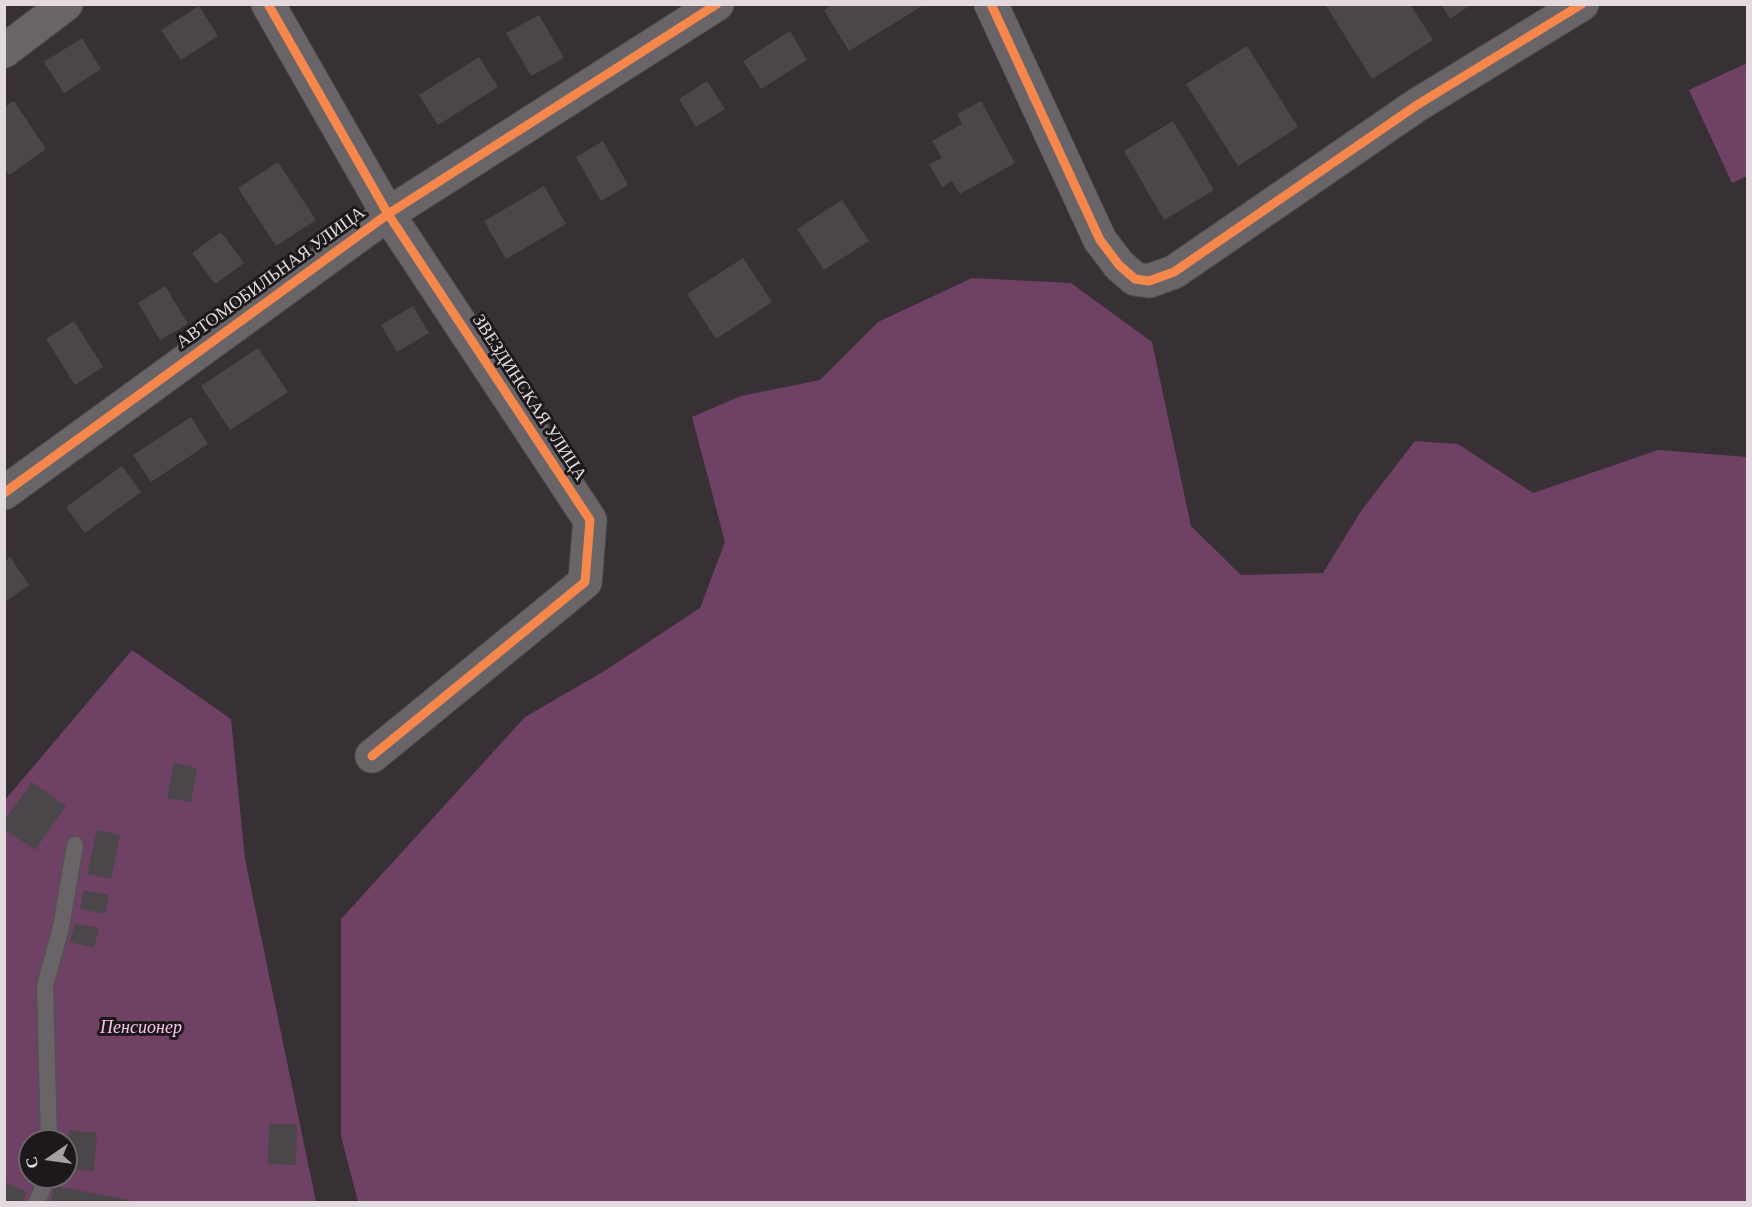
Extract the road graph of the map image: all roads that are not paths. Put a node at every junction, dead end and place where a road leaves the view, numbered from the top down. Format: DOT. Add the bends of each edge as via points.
graph roads {
  1 [pos="66,4"];
  2 [pos="268,4"];
  3 [pos="717,4"];
  4 [pos="991,4"];
  5 [pos="1582,4"];
  6 [pos="4,51"];
  7 [pos="388,214"];
  8 [pos="4,493"];
  9 [pos="372,756"];
  10 [pos="75,844"];
  11 [pos="49,1129"];
  1 -- 6 [label="street"];
  2 -- 7 [label="street, ЗВЕЗДИНСКАЯ УЛИЦА"];
  3 -- 7 [label="street, АВТОМОБИЛЬНАЯ УЛИЦА"];
  4 -- 5 [label="street" via="1100,240 1119,266 1135,279 1149,281 1174,272 1417,105"];
  7 -- 8 [label="street, АВТОМОБИЛЬНАЯ УЛИЦА"];
  7 -- 9 [label="street, ЗВЕЗДИНСКАЯ УЛИЦА" via="590,520 585,582"];
  10 -- 11 [label="lane" via="61,927 45,986"];
}
